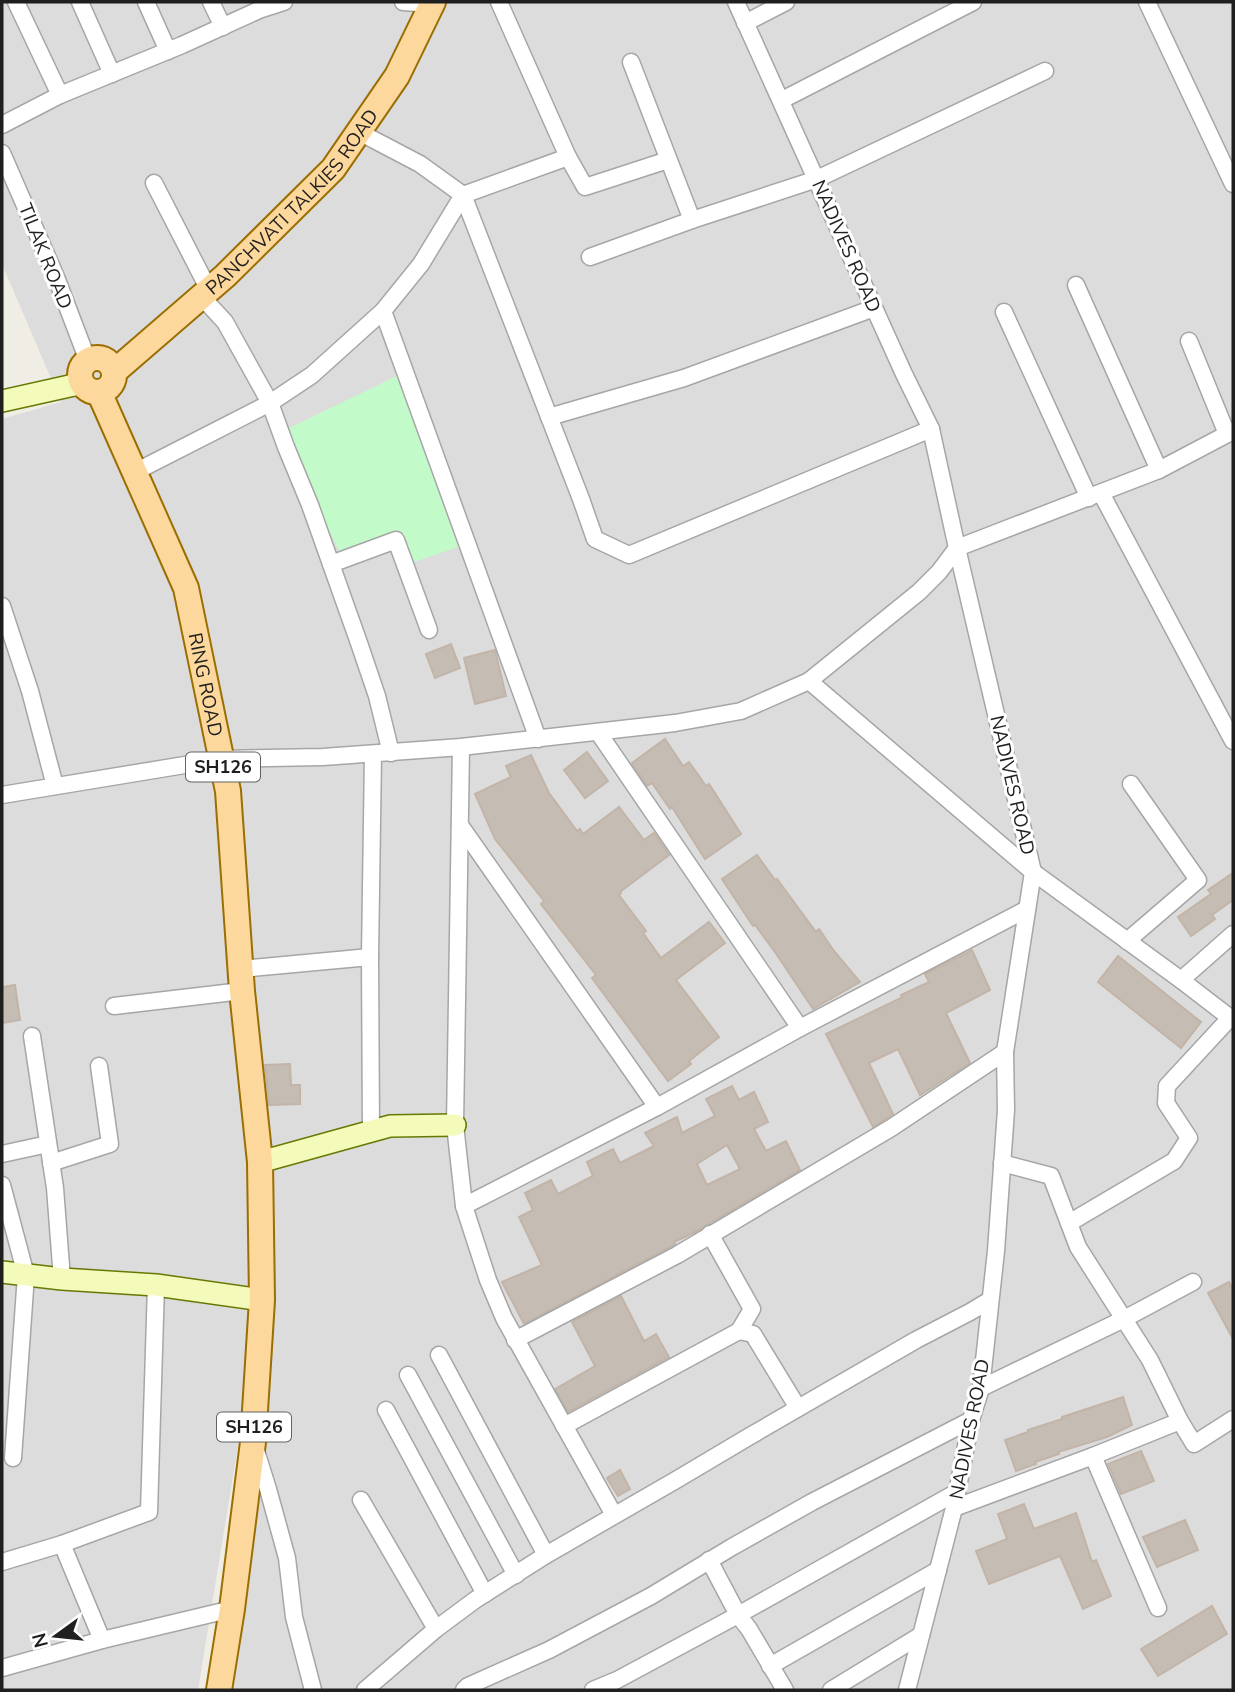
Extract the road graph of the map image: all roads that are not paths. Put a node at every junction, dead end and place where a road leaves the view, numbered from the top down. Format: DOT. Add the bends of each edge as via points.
graph roads {
  1 [pos="16,2"];
  2 [pos="80,2"];
  3 [pos="146,2"];
  4 [pos="211,2"];
  5 [pos="284,2"];
  6 [pos="403,2"];
  7 [pos="432,2"];
  8 [pos="499,2"];
  9 [pos="736,2"];
  10 [pos="786,2"];
  11 [pos="972,2"];
  12 [pos="1147,2"];
  13 [pos="746,23"];
  14 [pos="223,27"];
  15 [pos="168,51"];
  16 [pos="631,62"];
  17 [pos="1045,71"];
  18 [pos="111,74"];
  19 [pos="60,95"];
  20 [pos="782,100"];
  21 [pos="2,125"];
  22 [pos="359,132"];
  23 [pos="2,153"];
  24 [pos="568,157"];
  25 [pos="668,159"];
  26 [pos="817,179"];
  27 [pos="154,183"];
  28 [pos="1233,184"];
  29 [pos="463,195"];
  30 [pos="692,220"];
  31 [pos="590,257"];
  32 [pos="1076,285"];
  33 [pos="205,293"];
  34 [pos="874,307"];
  35 [pos="383,311"];
  36 [pos="1004,312"];
  37 [pos="1189,341"];
  38 [pos="90,378"];
  39 [pos="2,401"];
  40 [pos="270,403"];
  41 [pos="549,417"];
  42 [pos="931,429"];
  43 [pos="1230,433"];
  44 [pos="1159,470"];
  45 [pos="133,472"];
  46 [pos="1095,496"];
  47 [pos="957,548"];
  48 [pos="331,564"];
  49 [pos="2,606"];
  50 [pos="429,630"];
  51 [pos="6,633"];
  52 [pos="809,681"];
  53 [pos="598,732"];
  54 [pos="538,739"];
  55 [pos="1233,741"];
  56 [pos="461,747"];
  57 [pos="391,752"];
  58 [pos="373,754"];
  59 [pos="221,759"];
  60 [pos="1131,784"];
  61 [pos="55,786"];
  62 [pos="2,795"];
  63 [pos="460,825"];
  64 [pos="1033,872"];
  65 [pos="1027,909"];
  66 [pos="1233,934"];
  67 [pos="1127,940"];
  68 [pos="370,957"];
  69 [pos="242,980"];
  70 [pos="1181,980"];
  71 [pos="114,1006"];
  72 [pos="1231,1019"];
  73 [pos="800,1028"];
  74 [pos="32,1036"];
  75 [pos="1005,1052"];
  76 [pos="99,1066"];
  77 [pos="657,1107"];
  78 [pos="455,1125"];
  79 [pos="371,1131"];
  80 [pos="48,1144"];
  81 [pos="2,1154"];
  82 [pos="260,1162"];
  83 [pos="51,1163"];
  84 [pos="1002,1163"];
  85 [pos="2,1185"];
  86 [pos="464,1206"];
  87 [pos="1069,1223"];
  88 [pos="710,1234"];
  89 [pos="2,1272"];
  90 [pos="26,1275"];
  91 [pos="62,1279"];
  92 [pos="1193,1282"];
  93 [pos="156,1285"];
  94 [pos="262,1300"];
  95 [pos="990,1300"];
  96 [pos="1124,1320"];
  97 [pos="739,1331"];
  98 [pos="515,1340"];
  99 [pos="439,1355"];
  100 [pos="408,1376"];
  101 [pos="981,1388"];
  102 [pos="797,1408"];
  103 [pos="386,1410"];
  104 [pos="1233,1419"];
  105 [pos="971,1420"];
  106 [pos="1180,1421"];
  107 [pos="564,1426"];
  108 [pos="253,1442"];
  109 [pos="1093,1456"];
  110 [pos="13,1458"];
  111 [pos="361,1500"];
  112 [pos="955,1500"];
  113 [pos="614,1515"];
  114 [pos="62,1544"];
  115 [pos="546,1555"];
  116 [pos="709,1560"];
  117 [pos="2,1562"];
  118 [pos="937,1570"];
  119 [pos="516,1575"];
  120 [pos="485,1594"];
  121 [pos="1158,1608"];
  122 [pos="233,1609"];
  123 [pos="738,1615"];
  124 [pos="436,1629"];
  125 [pos="921,1635"];
  126 [pos="102,1640"];
  127 [pos="770,1666"];
  128 [pos="2,1668"];
  129 [pos="219,1690"];
  130 [pos="313,1690"];
  131 [pos="365,1690"];
  132 [pos="464,1690"];
  133 [pos="593,1690"];
  134 [pos="785,1690"];
  135 [pos="831,1690"];
  136 [pos="907,1690"];
  1 -- 19 [label="street"];
  2 -- 18 [label="street"];
  3 -- 15 [label="street"];
  4 -- 14 [label="street"];
  5 -- 14 [label="street"];
  6 -- 7 [label="street"];
  7 -- 22 [label="main road, PANCHVATI TALKIES ROAD" via="397,76"];
  8 -- 24 [label="street"];
  9 -- 13 [label="street, NADIVES ROAD"];
  10 -- 13 [label="street"];
  11 -- 20 [label="street"];
  12 -- 28 [label="street"];
  13 -- 20 [label="street, NADIVES ROAD"];
  14 -- 15 [label="street"];
  15 -- 18 [label="street"];
  16 -- 25 [label="street"];
  17 -- 26 [label="street"];
  18 -- 19 [label="street"];
  19 -- 21 [label="street"];
  20 -- 26 [label="street, NADIVES ROAD"];
  22 -- 29 [label="street" via="420,164"];
  22 -- 33 [label="main road, PANCHVATI TALKIES ROAD" via="333,169"];
  23 -- 38 [label="street, TILAK ROAD" via="56,278"];
  24 -- 25 [label="street" via="585,187"];
  24 -- 29 [label="street"];
  25 -- 30 [label="street"];
  26 -- 30 [label="street"];
  26 -- 34 [label="street, NADIVES ROAD"];
  27 -- 33 [label="street"];
  29 -- 35 [label="street" via="421,264"];
  29 -- 41 [label="street"];
  30 -- 31 [label="street"];
  32 -- 44 [label="street"];
  33 -- 38 [label="main road, PANCHVATI TALKIES ROAD" via="114,372 112,383 104,390"];
  33 -- 40 [label="street"];
  34 -- 41 [label="street" via="684,378"];
  34 -- 42 [label="street, NADIVES ROAD"];
  35 -- 40 [label="street" via="312,375"];
  35 -- 54 [label="street"];
  36 -- 46 [label="street"];
  37 -- 43 [label="street"];
  38 -- 39 [label="main road"];
  38 -- 45 [label="main road, RING ROAD / SH126"];
  40 -- 45 [label="street"];
  40 -- 48 [label="street"];
  41 -- 42 [label="street" via="595,539 629,555"];
  42 -- 47 [label="street, NADIVES ROAD"];
  43 -- 44 [label="street"];
  44 -- 46 [label="street"];
  45 -- 59 [label="main road, RING ROAD / SH126" via="186,588"];
  46 -- 47 [label="street"];
  46 -- 55 [label="street"];
  47 -- 52 [label="street" via="919,592"];
  47 -- 64 [label="street, NADIVES ROAD"];
  48 -- 50 [label="street" via="396,540"];
  48 -- 57 [label="street" via="377,696"];
  49 -- 51 [label="street"];
  51 -- 61 [label="street" via="30,691"];
  52 -- 53 [label="street" via="741,711"];
  52 -- 64 [label="street"];
  53 -- 54 [label="street"];
  53 -- 73 [label="street"];
  54 -- 56 [label="street"];
  56 -- 57 [label="street"];
  56 -- 63 [label="street"];
  57 -- 58 [label="street"];
  58 -- 59 [label="street"];
  58 -- 68 [label="street"];
  59 -- 61 [label="street"];
  59 -- 69 [label="main road, RING ROAD / SH126" via="228,790"];
  60 -- 67 [label="street" via="1198,880"];
  61 -- 62 [label="street"];
  63 -- 77 [label="street"];
  63 -- 78 [label="street"];
  64 -- 65 [label="street, NADIVES ROAD"];
  64 -- 67 [label="street"];
  65 -- 73 [label="street"];
  65 -- 75 [label="street, NADIVES ROAD"];
  66 -- 70 [label="street"];
  67 -- 70 [label="street"];
  68 -- 69 [label="street"];
  68 -- 79 [label="street"];
  69 -- 71 [label="street"];
  69 -- 82 [label="main road, RING ROAD / SH126"];
  70 -- 72 [label="street"];
  72 -- 87 [label="street" via="1167,1086 1166,1103 1189,1138 1174,1161"];
  73 -- 77 [label="street"];
  74 -- 80 [label="street"];
  75 -- 84 [label="street, NADIVES ROAD"];
  75 -- 88 [label="street" via="891,1128"];
  76 -- 83 [label="street" via="110,1144"];
  77 -- 86 [label="street"];
  78 -- 79 [label="main road" via="390,1126"];
  78 -- 86 [label="street"];
  79 -- 82 [label="main road"];
  80 -- 81 [label="street"];
  80 -- 83 [label="street"];
  82 -- 94 [label="main road, SH126"];
  83 -- 91 [label="street"];
  84 -- 87 [label="street" via="1051,1176"];
  84 -- 95 [label="street, NADIVES ROAD"];
  85 -- 90 [label="street"];
  86 -- 98 [label="street" via="488,1280"];
  87 -- 96 [label="street" via="1078,1247"];
  88 -- 97 [label="street" via="752,1309"];
  88 -- 98 [label="street"];
  89 -- 90 [label="main road"];
  90 -- 91 [label="main road"];
  90 -- 110 [label="street"];
  91 -- 93 [label="main road"];
  92 -- 96 [label="street"];
  93 -- 94 [label="main road"];
  93 -- 114 [label="street" via="149,1512"];
  94 -- 108 [label="main road, SH126"];
  95 -- 101 [label="street, NADIVES ROAD"];
  95 -- 102 [label="street"];
  96 -- 101 [label="street"];
  96 -- 106 [label="street"];
  97 -- 102 [label="street" via="753,1334"];
  97 -- 107 [label="street"];
  98 -- 107 [label="street"];
  99 -- 115 [label="street"];
  100 -- 119 [label="street"];
  101 -- 105 [label="street, NADIVES ROAD"];
  102 -- 113 [label="street"];
  103 -- 120 [label="street"];
  104 -- 106 [label="street" via="1194,1444"];
  105 -- 112 [label="street, NADIVES ROAD"];
  105 -- 116 [label="street"];
  106 -- 109 [label="street"];
  107 -- 113 [label="street"];
  108 -- 122 [label="main road, SH126"];
  108 -- 130 [label="street" via="287,1558 295,1617"];
  109 -- 112 [label="street"];
  109 -- 121 [label="street"];
  111 -- 124 [label="street"];
  112 -- 118 [label="street, NADIVES ROAD"];
  112 -- 123 [label="street"];
  113 -- 115 [label="street"];
  114 -- 117 [label="street"];
  114 -- 126 [label="street"];
  115 -- 119 [label="street"];
  116 -- 123 [label="street"];
  116 -- 132 [label="street" via="651,1596"];
  118 -- 125 [label="street, NADIVES ROAD"];
  118 -- 127 [label="street"];
  119 -- 120 [label="street"];
  120 -- 124 [label="street"];
  122 -- 126 [label="street"];
  122 -- 129 [label="main road, SH126"];
  123 -- 127 [label="street"];
  123 -- 133 [label="street"];
  124 -- 131 [label="street"];
  125 -- 135 [label="street"];
  125 -- 136 [label="street, NADIVES ROAD"];
  126 -- 128 [label="street"];
  127 -- 134 [label="street"];
}
